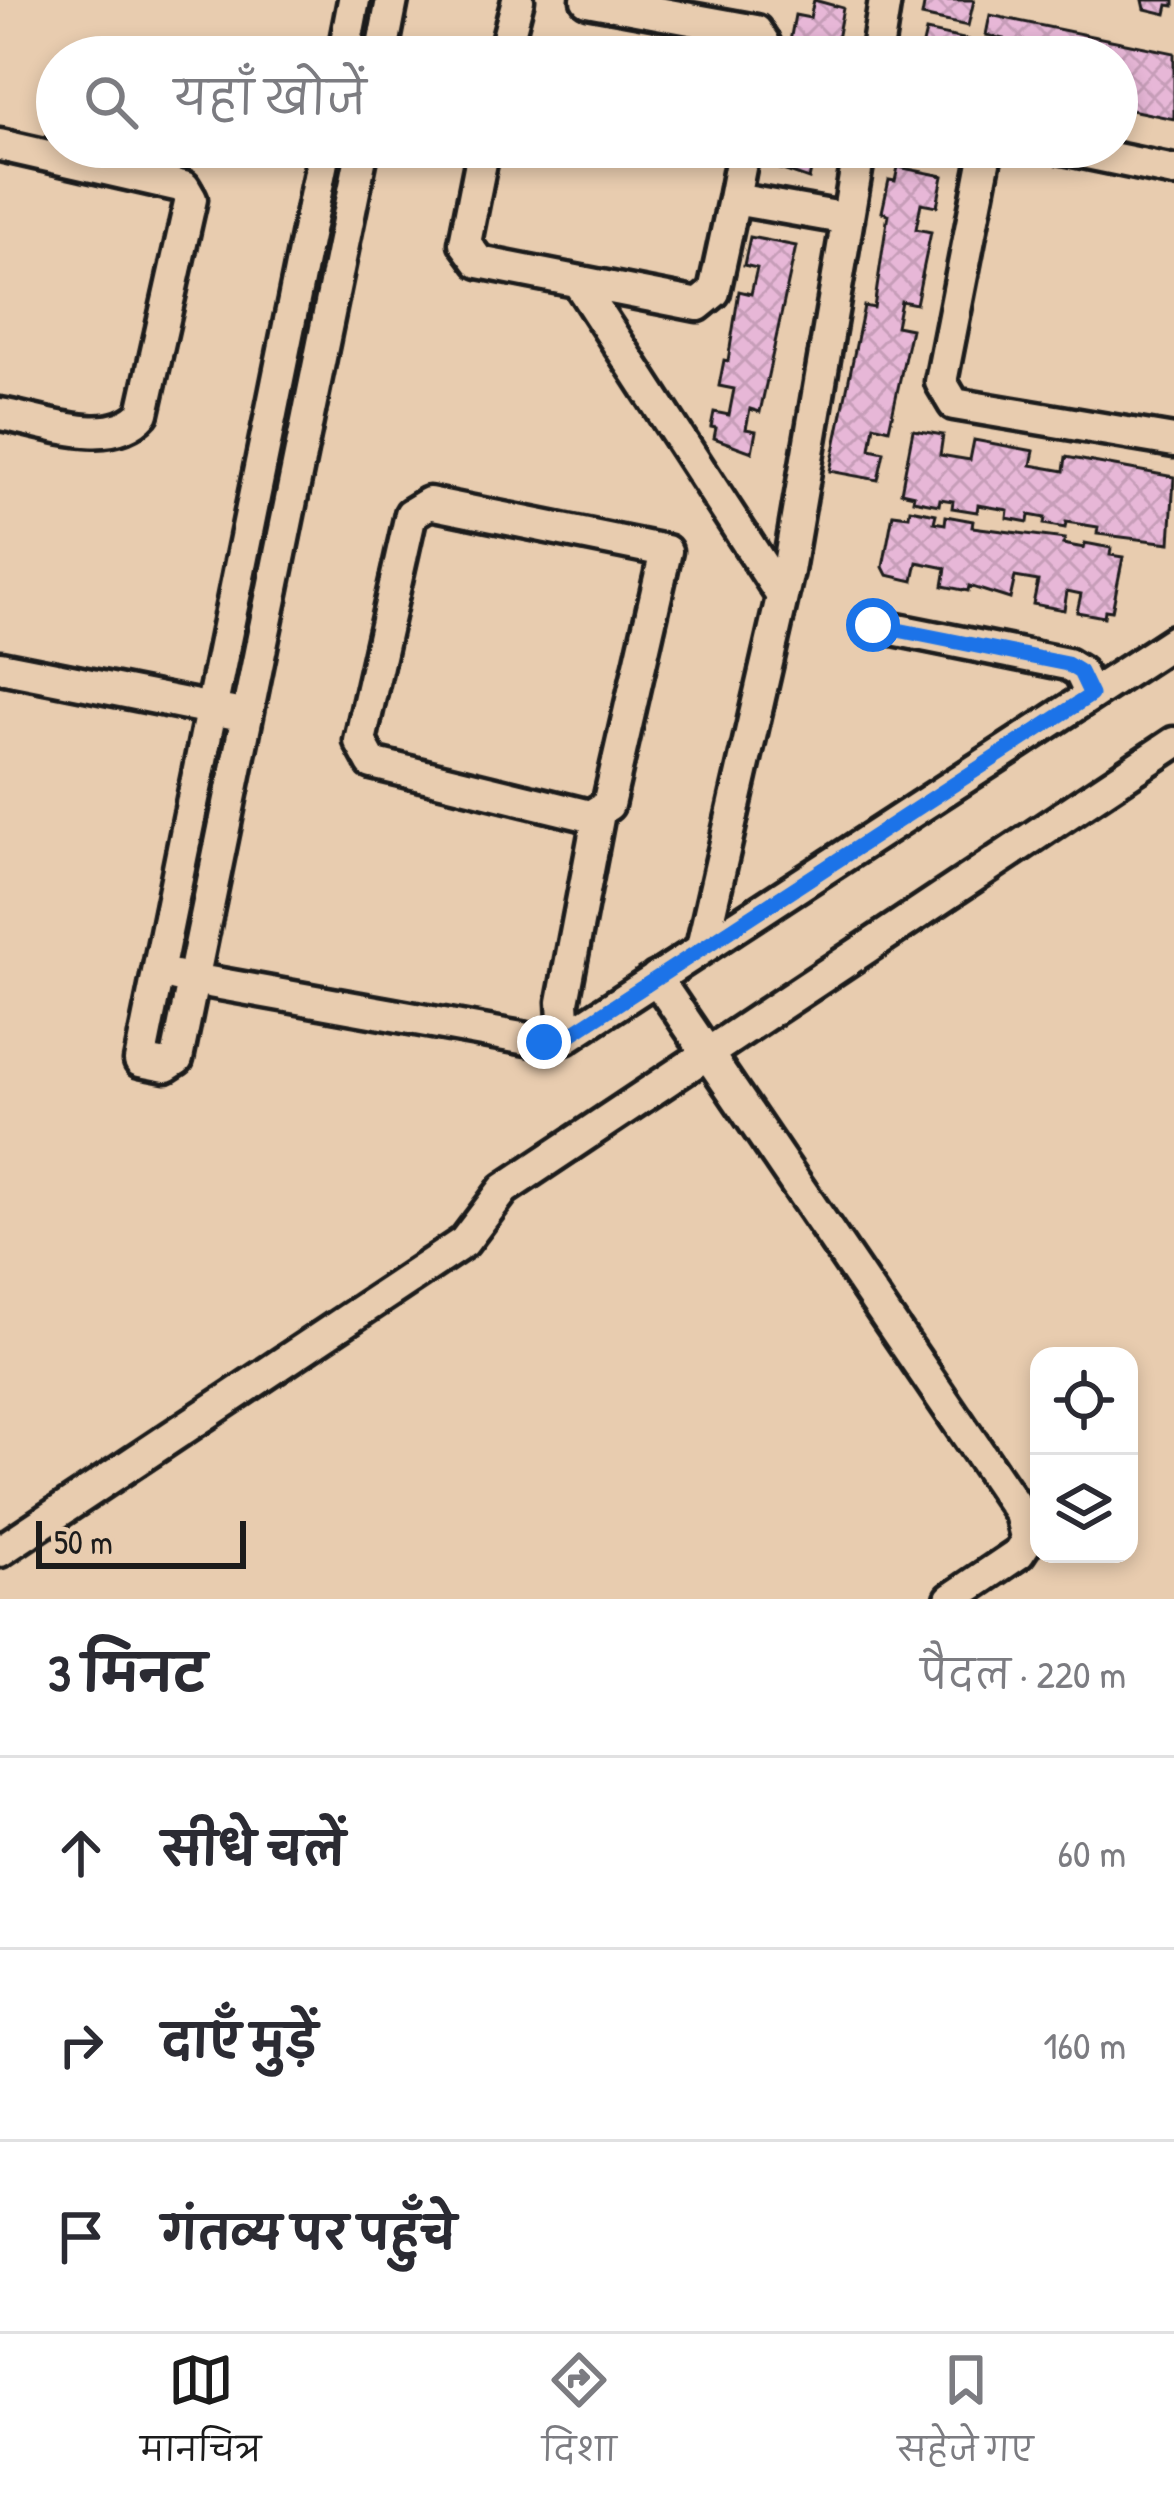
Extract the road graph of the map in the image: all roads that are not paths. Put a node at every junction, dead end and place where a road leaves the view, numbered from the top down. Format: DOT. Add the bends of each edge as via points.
graph roads {
  1 [pos="354,0"];
  2 [pos="392,0"];
  3 [pos="518,0"];
  4 [pos="586,0"];
  5 [pos="886,0"];
  6 [pos="347,36"];
  7 [pos="385,36"];
  8 [pos="509,36"];
  9 [pos="759,36"];
  10 [pos="880,36"];
  11 [pos="0,145"];
  12 [pos="36,153"];
  13 [pos="1138,164"];
  14 [pos="98,168"];
  15 [pos="321,168"];
  16 [pos="359,168"];
  17 [pos="480,168"];
  18 [pos="740,168"];
  19 [pos="856,168"];
  20 [pos="983,168"];
  21 [pos="1174,171"];
  22 [pos="734,199"];
  23 [pos="848,219"];
  24 [pos="578,282"];
  25 [pos="0,414"];
  26 [pos="1174,441"];
  27 [pos="782,596"];
  28 [pos="873,625"];
  29 [pos="1174,641"];
  30 [pos="0,667"];
  31 [pos="1091,695"];
  32 [pos="214,708"];
  33 [pos="249,718"];
  34 [pos="1174,743"];
  35 [pos="599,813"];
  36 [pos="702,947"];
  37 [pos="159,974"];
  38 [pos="656,978"];
  39 [pos="194,979"];
  40 [pos="565,1038"];
  41 [pos="709,1054"];
  42 [pos="0,1551"];
  43 [pos="951,1599"];
  1 -- 6 [label="street"];
  2 -- 7 [label="street"];
  3 -- 8 [label="street"];
  4 -- 9 [label="street"];
  5 -- 10 [label="street"];
  11 -- 12 [label="street"];
  13 -- 21 [label="street"];
  14 -- 25 [label="street" via="184,188 191,199 143,413 112,434"];
  15 -- 32 [label="street"];
  16 -- 33 [label="street"];
  17 -- 24 [label="street" via="469,254"];
  18 -- 22 [label="street"];
  19 -- 23 [label="street"];
  20 -- 26 [label="street" via="945,394 954,404"];
  22 -- 23 [label="street"];
  22 -- 24 [label="street" via="714,292 698,305"];
  23 -- 27 [label="street"];
  24 -- 27 [label="street"];
  27 -- 36 [label="street"];
  28 -- 31 [label="street" via="1067,664"];
  29 -- 31 [label="street"];
  30 -- 32 [label="street"];
  31 -- 36 [label="street"];
  32 -- 33 [label="street"];
  32 -- 37 [label="street"];
  33 -- 39 [label="street"];
  34 -- 41 [label="street"];
  35 -- 35 [label="street" via="364,755 359,741 411,514 419,507 666,551 608,805"];
  35 -- 40 [label="street" via="563,1002"];
  36 -- 38 [label="street"];
  37 -- 39 [label="street"];
  37 -- 39 [label="street" via="140,1061 166,1066 177,1059"];
  38 -- 40 [label="street"];
  38 -- 41 [label="street"];
  39 -- 40 [label="street" via="544,1042"];
  41 -- 42 [label="street" via="503,1189 464,1242"];
  41 -- 43 [label="street" via="1020,1513 1027,1540 1019,1552"];
}
